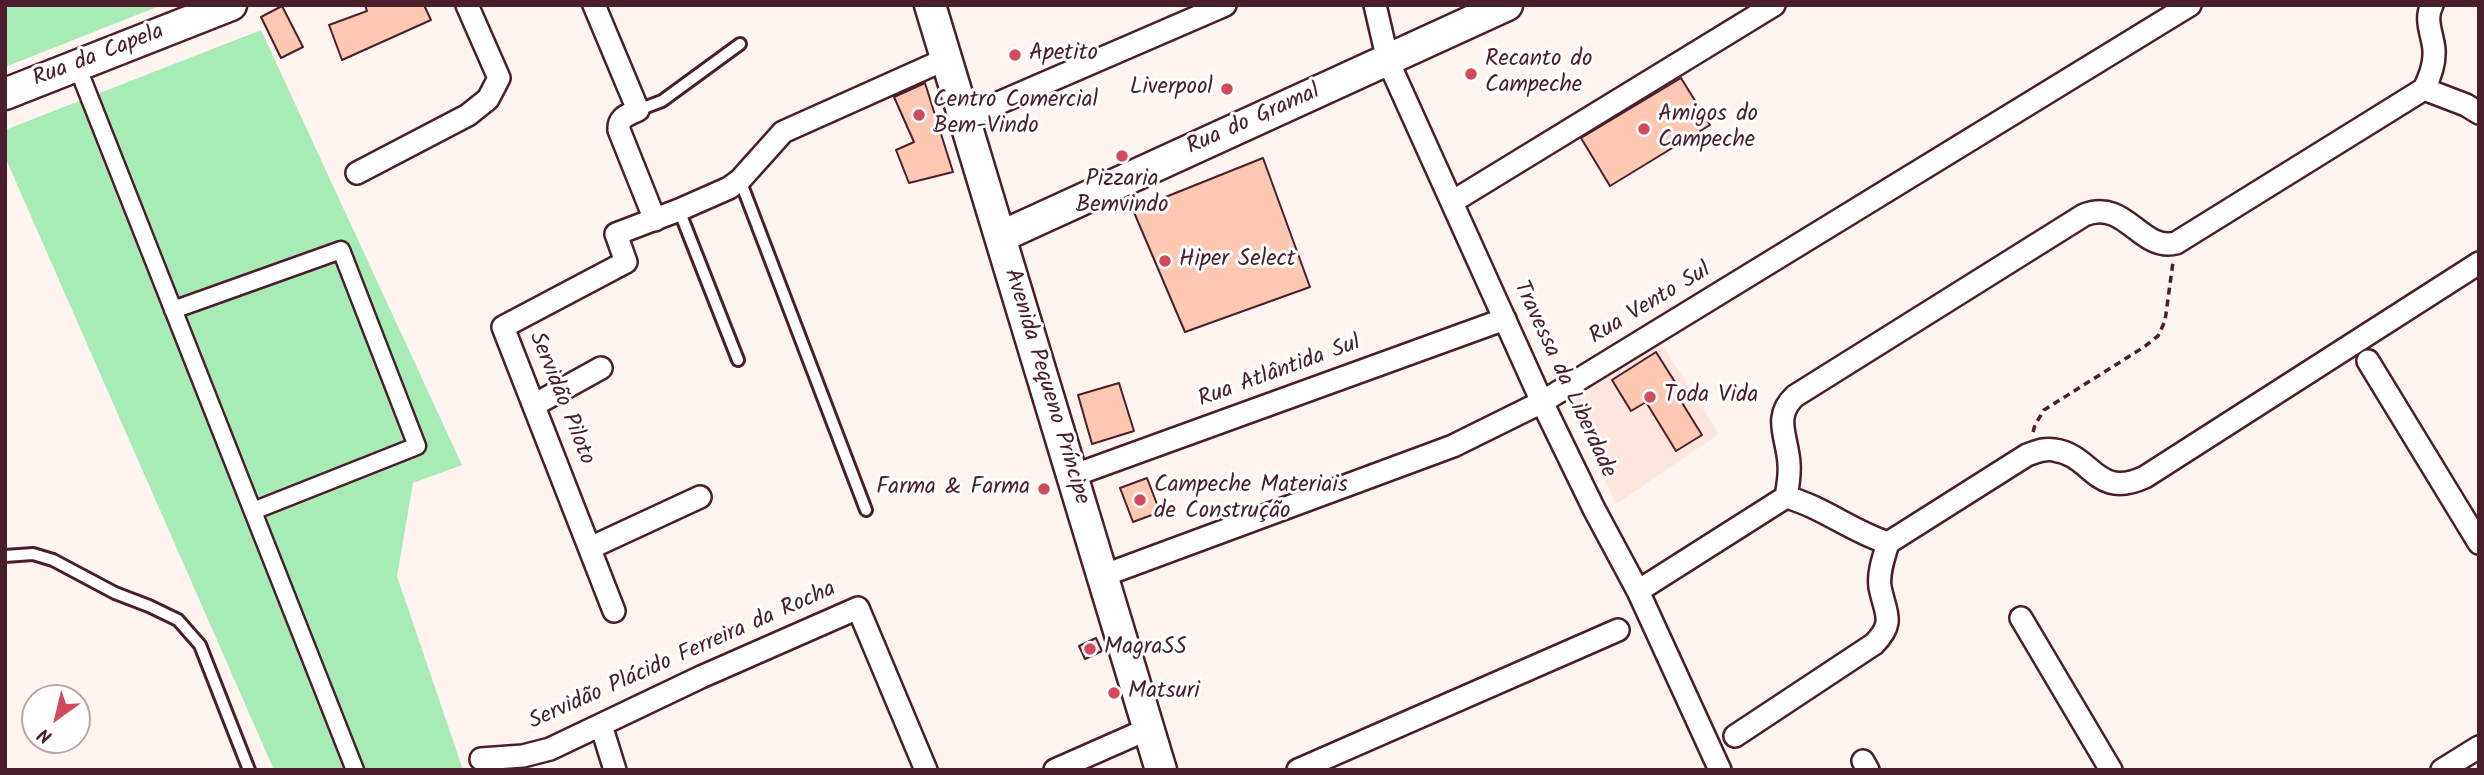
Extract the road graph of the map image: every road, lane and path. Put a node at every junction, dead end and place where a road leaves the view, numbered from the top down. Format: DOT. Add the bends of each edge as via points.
graph roads {
  1 [pos="231,5"];
  2 [pos="467,5"];
  3 [pos="594,5"];
  4 [pos="930,5"];
  5 [pos="1225,5"];
  6 [pos="1374,5"];
  7 [pos="1507,5"];
  8 [pos="1774,5"];
  9 [pos="2190,5"];
  10 [pos="2432,5"];
  11 [pos="740,44"];
  12 [pos="946,59"];
  13 [pos="1388,61"];
  14 [pos="76,66"];
  15 [pos="2424,89"];
  16 [pos="5,94"];
  17 [pos="638,110"];
  18 [pos="2479,113"];
  19 [pos="964,118"];
  20 [pos="357,173"];
  21 [pos="740,180"];
  22 [pos="1452,202"];
  23 [pos="679,210"];
  24 [pos="655,220"];
  25 [pos="1000,237"];
  26 [pos="2176,243"];
  27 [pos="2479,263"];
  28 [pos="173,310"];
  29 [pos="1505,318"];
  30 [pos="738,360"];
  31 [pos="2368,361"];
  32 [pos="601,368"];
  33 [pos="1542,402"];
  34 [pos="534,405"];
  35 [pos="2027,455"];
  36 [pos="1072,476"];
  37 [pos="700,497"];
  38 [pos="1786,497"];
  39 [pos="866,510"];
  40 [pos="253,511"];
  41 [pos="1888,543"];
  42 [pos="2479,543"];
  43 [pos="590,548"];
  44 [pos="5,556"];
  45 [pos="1102,576"];
  46 [pos="1638,591"];
  47 [pos="614,611"];
  48 [pos="2021,618"];
  49 [pos="1618,630"];
  50 [pos="601,725"];
  51 [pos="1148,729"];
  52 [pos="1735,736"];
  53 [pos="2479,747"];
  54 [pos="481,759"];
  55 [pos="248,770"];
  56 [pos="355,770"];
  57 [pos="615,770"];
  58 [pos="926,770"];
  59 [pos="1055,770"];
  60 [pos="1161,770"];
  61 [pos="1298,770"];
  62 [pos="1720,770"];
  63 [pos="2111,770"];
  64 [pos="2442,770"];
  1 -- 14 [label="main road, Rua da Capela"];
  2 -- 20 [label="street" via="499,78 488,99 468,115"];
  3 -- 17 [label="street"];
  4 -- 12 [label="main road, Avenida Pequeno Príncipe"];
  5 -- 19 [label="street"];
  6 -- 13 [label="street, Travessa da Liberdade"];
  7 -- 13 [label="main road, Rua do Gramal"];
  8 -- 22 [label="street"];
  9 -- 33 [label="street, Rua Vento Sul"];
  10 -- 15 [label="street" via="2428,19 2434,51"];
  11 -- 17 [label="lane" via="662,101"];
  12 -- 19 [label="main road, Avenida Pequeno Príncipe"];
  12 -- 21 [label="street, Servidão Piloto" via="783,132"];
  13 -- 22 [label="street, Travessa da Liberdade"];
  13 -- 25 [label="main road, Rua do Gramal"];
  14 -- 16 [label="main road, Rua da Capela"];
  14 -- 28 [label="street"];
  15 -- 18 [label="street"];
  15 -- 26 [label="street"];
  17 -- 24 [label="street" via="622,118 619,130"];
  19 -- 25 [label="main road, Avenida Pequeno Príncipe"];
  21 -- 23 [label="street, Servidão Piloto"];
  21 -- 39 [label="lane"];
  22 -- 29 [label="street, Travessa da Liberdade"];
  23 -- 24 [label="street, Servidão Piloto"];
  23 -- 30 [label="lane"];
  24 -- 34 [label="street, Servidão Piloto" via="616,234 626,262 503,327"];
  25 -- 36 [label="main road, Avenida Pequeno Príncipe"];
  26 -- 35 [label="path" via="2165,321 2158,336 2044,410"];
  26 -- 38 [label="street" via="2156,242 2108,211 2084,215 1794,396 1782,417 1789,462"];
  27 -- 35 [label="street" via="2127,485 2112,483 2057,450"];
  28 -- 40 [label="street"];
  28 -- 40 [label="street" via="341,250 417,446"];
  29 -- 33 [label="street, Travessa da Liberdade"];
  29 -- 36 [label="street, Rua Atlântida Sul"];
  31 -- 42 [label="street"];
  32 -- 34 [label="street"];
  33 -- 45 [label="street, Rua Vento Sul" via="1453,446"];
  33 -- 46 [label="street, Travessa da Liberdade"];
  34 -- 43 [label="street, Servidão Piloto"];
  35 -- 41 [label="street"];
  36 -- 45 [label="main road, Avenida Pequeno Príncipe"];
  37 -- 43 [label="street"];
  38 -- 41 [label="street"];
  38 -- 46 [label="street"];
  40 -- 56 [label="street"];
  41 -- 52 [label="street" via="1880,586 1888,613 1883,635"];
  43 -- 47 [label="street, Servidão Piloto"];
  44 -- 55 [label="lane" via="33,554 53,560 178,620 200,645"];
  45 -- 51 [label="main road, Avenida Pequeno Príncipe"];
  46 -- 62 [label="street, Travessa da Liberdade"];
  48 -- 63 [label="street"];
  49 -- 61 [label="street"];
  50 -- 54 [label="street, Servidão Plácido Ferreira da Rocha" via="537,753"];
  50 -- 57 [label="street"];
  50 -- 58 [label="street, Servidão Plácido Ferreira da Rocha" via="858,608"];
  51 -- 59 [label="street"];
  51 -- 60 [label="main road, Avenida Pequeno Príncipe"];
  53 -- 64 [label="street"];
}
